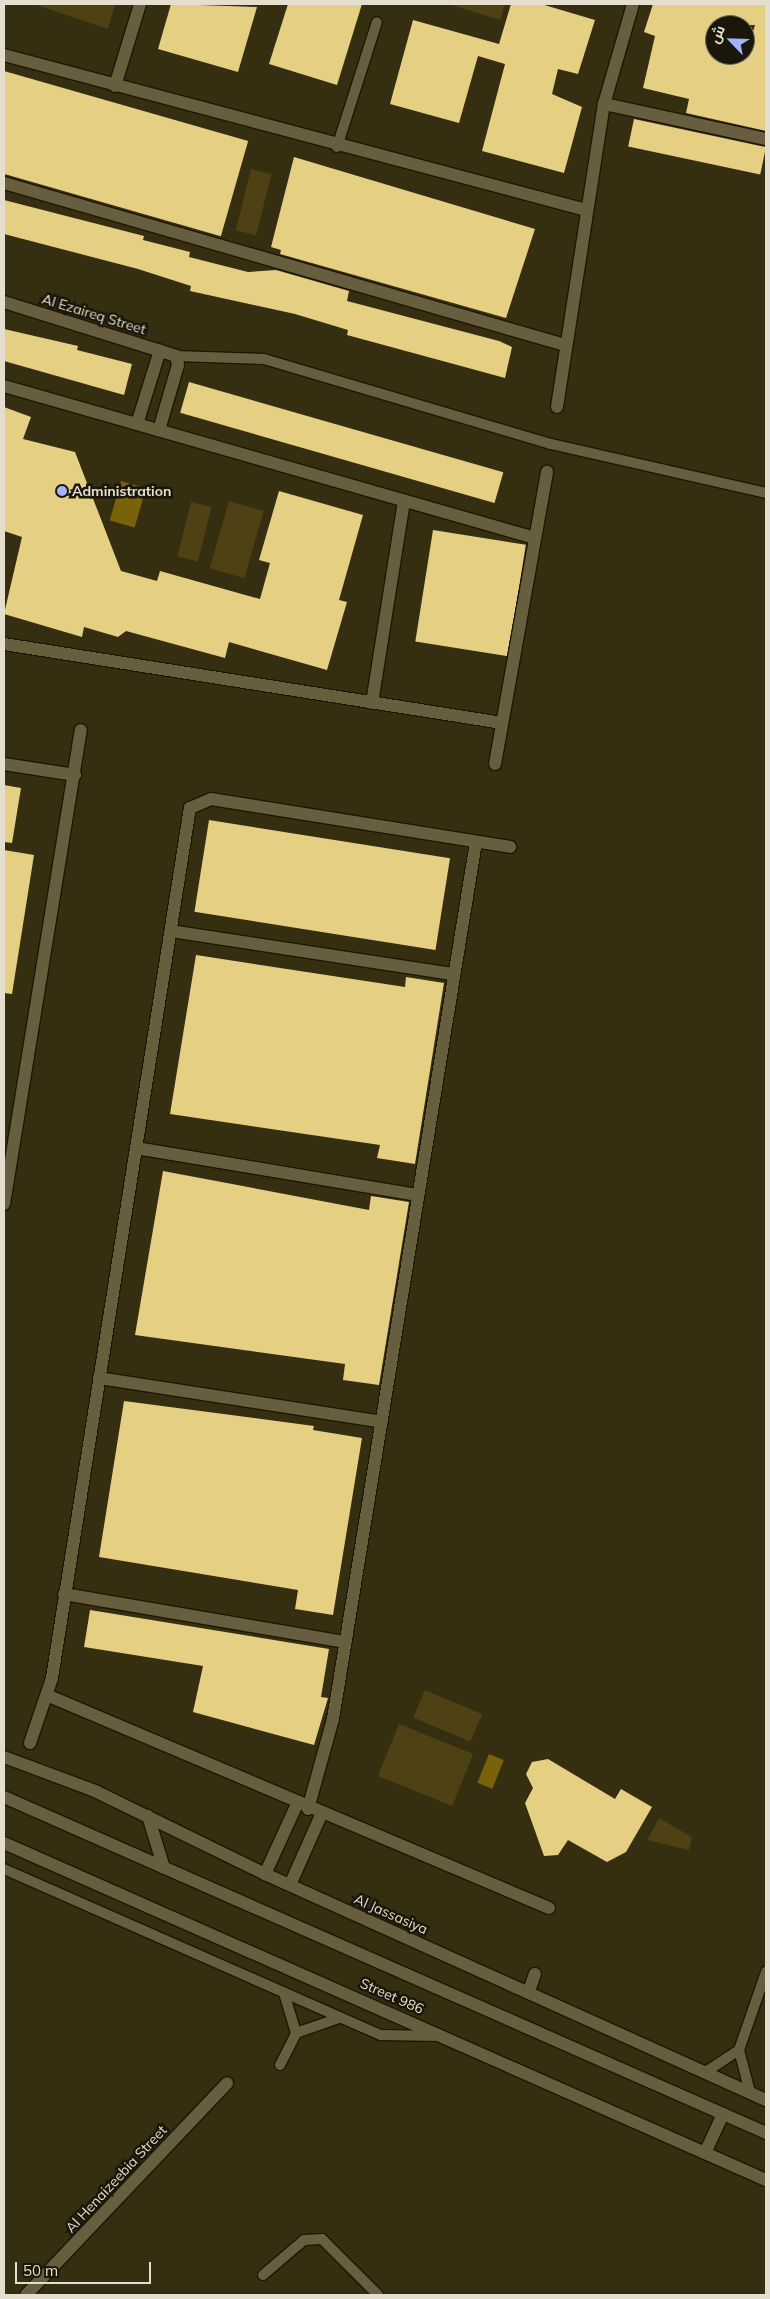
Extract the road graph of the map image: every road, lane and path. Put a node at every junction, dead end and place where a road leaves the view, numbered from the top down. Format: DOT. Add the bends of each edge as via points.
graph roads {
  1 [pos="140,4"];
  2 [pos="633,4"];
  3 [pos="377,22"];
  4 [pos="4,55"];
  5 [pos="115,86"];
  6 [pos="604,104"];
  7 [pos="766,139"];
  8 [pos="337,147"];
  9 [pos="4,183"];
  10 [pos="586,210"];
  11 [pos="4,302"];
  12 [pos="565,345"];
  13 [pos="160,350"];
  14 [pos="176,356"];
  15 [pos="4,386"];
  16 [pos="557,406"];
  17 [pos="137,424"];
  18 [pos="159,430"];
  19 [pos="547,472"];
  20 [pos="766,493"];
  21 [pos="404,501"];
  22 [pos="535,538"];
  23 [pos="4,644"];
  24 [pos="372,703"];
  25 [pos="502,723"];
  26 [pos="81,730"];
  27 [pos="4,764"];
  28 [pos="495,764"];
  29 [pos="75,775"];
  30 [pos="476,842"];
  31 [pos="510,847"];
  32 [pos="171,931"];
  33 [pos="453,974"];
  34 [pos="136,1148"];
  35 [pos="6,1172"];
  36 [pos="418,1195"];
  37 [pos="4,1204"];
  38 [pos="99,1378"];
  39 [pos="382,1422"];
  40 [pos="64,1594"];
  41 [pos="344,1642"];
  42 [pos="48,1696"];
  43 [pos="30,1743"];
  44 [pos="4,1757"];
  45 [pos="4,1797"];
  46 [pos="302,1807"];
  47 [pos="321,1815"];
  48 [pos="148,1816"];
  49 [pos="4,1843"];
  50 [pos="164,1868"];
  51 [pos="4,1869"];
  52 [pos="264,1874"];
  53 [pos="290,1885"];
  54 [pos="549,1908"];
  55 [pos="766,1972"];
  56 [pos="535,1974"];
  57 [pos="529,1991"];
  58 [pos="284,1993"];
  59 [pos="341,2018"];
  60 [pos="296,2033"];
  61 [pos="444,2035"];
  62 [pos="739,2050"];
  63 [pos="280,2065"];
  64 [pos="704,2073"];
  65 [pos="227,2083"];
  66 [pos="750,2092"];
  67 [pos="766,2100"];
  68 [pos="723,2114"];
  69 [pos="766,2133"];
  70 [pos="706,2153"];
  71 [pos="766,2180"];
  72 [pos="263,2275"];
  73 [pos="26,2295"];
  74 [pos="378,2295"];
  1 -- 5 [label="street"];
  2 -- 6 [label="street"];
  3 -- 8 [label="lane"];
  4 -- 5 [label="street"];
  5 -- 8 [label="street"];
  6 -- 7 [label="street"];
  6 -- 10 [label="street"];
  8 -- 10 [label="street"];
  9 -- 12 [label="street"];
  10 -- 12 [label="street"];
  11 -- 13 [label="street, Al Ezaireq Street"];
  12 -- 16 [label="street"];
  13 -- 14 [label="street, Al Ezaireq Street"];
  13 -- 17 [label="street"];
  14 -- 18 [label="street" via="178,366"];
  14 -- 20 [label="lane" via="264,360 551,444"];
  15 -- 17 [label="street"];
  17 -- 18 [label="street"];
  18 -- 21 [label="street"];
  19 -- 22 [label="street"];
  21 -- 22 [label="street"];
  21 -- 24 [label="street"];
  22 -- 25 [label="street"];
  23 -- 24 [label="street"];
  24 -- 25 [label="street"];
  25 -- 28 [label="street"];
  26 -- 29 [label="street"];
  27 -- 29 [label="street"];
  29 -- 35 [label="street"];
  30 -- 31 [label="street"];
  30 -- 32 [label="street" via="199,800 190,808"];
  30 -- 33 [label="street"];
  32 -- 33 [label="street"];
  32 -- 34 [label="street"];
  33 -- 36 [label="street"];
  34 -- 36 [label="street"];
  34 -- 38 [label="street"];
  35 -- 37 [label="street"];
  36 -- 39 [label="street"];
  38 -- 39 [label="street"];
  38 -- 40 [label="street"];
  39 -- 41 [label="street"];
  40 -- 41 [label="street"];
  40 -- 42 [label="street"];
  41 -- 46 [label="street" via="332,1719"];
  42 -- 43 [label="street"];
  42 -- 46 [label="street"];
  44 -- 48 [label="street, Al Jassasiya"];
  45 -- 50 [label="street, Street 986"];
  46 -- 47 [label="street"];
  46 -- 52 [label="street"];
  47 -- 53 [label="street"];
  47 -- 54 [label="street"];
  48 -- 50 [label="street"];
  48 -- 52 [label="street, Al Jassasiya"];
  49 -- 61 [label="street, Street 986"];
  50 -- 68 [label="street, Street 986"];
  51 -- 58 [label="lane"];
  52 -- 53 [label="street, Al Jassasiya"];
  53 -- 57 [label="street, Al Jassasiya"];
  55 -- 62 [label="lane"];
  56 -- 57 [label="street"];
  57 -- 64 [label="street, Al Jassasiya"];
  58 -- 59 [label="lane"];
  58 -- 60 [label="lane"];
  59 -- 60 [label="lane" via="317,2022"];
  59 -- 61 [label="lane" via="391,2037"];
  60 -- 63 [label="lane"];
  61 -- 70 [label="street, Street 986"];
  62 -- 64 [label="lane"];
  62 -- 66 [label="lane"];
  64 -- 66 [label="street, Al Jassasiya"];
  65 -- 73 [label="street, Al Henaizeebia Street"];
  66 -- 67 [label="street, Al Jassasiya"];
  68 -- 69 [label="street, Street 986"];
  68 -- 70 [label="street"];
  70 -- 71 [label="street, Street 986"];
  72 -- 74 [label="lane" via="304,2240 322,2239"];
}
